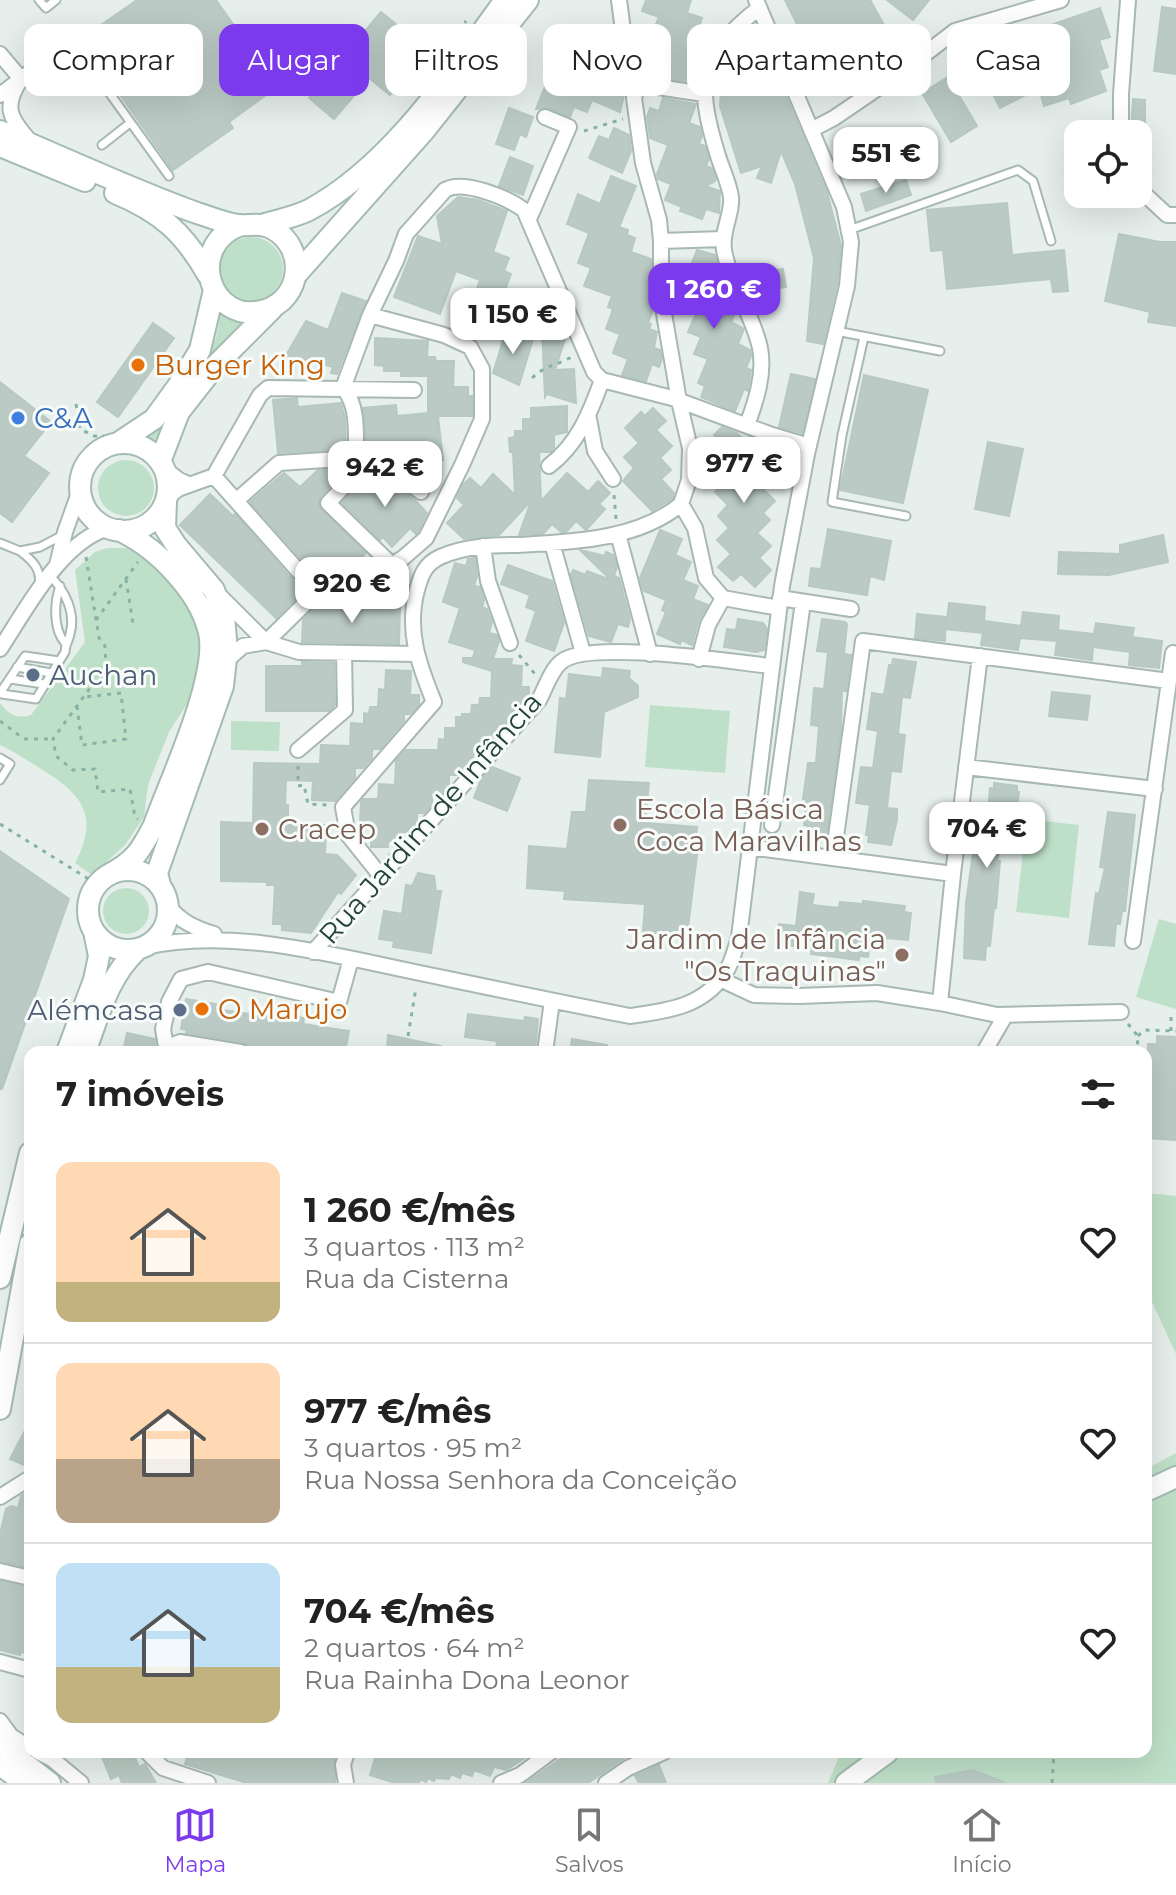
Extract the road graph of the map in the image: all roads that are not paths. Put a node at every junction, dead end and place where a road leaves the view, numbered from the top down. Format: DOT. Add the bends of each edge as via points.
graph roads {
  1 [pos="39,0"];
  2 [pos="56,0"];
  3 [pos="505,0"];
  4 [pos="528,0"];
  5 [pos="619,0"];
  6 [pos="1061,0"];
  7 [pos="1128,0"];
  8 [pos="757,4"];
  9 [pos="622,24"];
  10 [pos="737,24"];
  11 [pos="0,54"];
  12 [pos="24,77"];
  13 [pos="21,79"];
  14 [pos="0,95"];
  15 [pos="111,96"];
  16 [pos="635,96"];
  17 [pos="704,96"];
  18 [pos="545,117"];
  19 [pos="1121,120"];
  20 [pos="130,123"];
  21 [pos="811,130"];
  22 [pos="0,131"];
  23 [pos="33,144"];
  24 [pos="102,145"];
  25 [pos="0,146"];
  26 [pos="169,176"];
  27 [pos="1152,201"];
  28 [pos="1176,215"];
  29 [pos="529,219"];
  30 [pos="241,225"];
  31 [pos="262,225"];
  32 [pos="849,230"];
  33 [pos="723,239"];
  34 [pos="661,241"];
  35 [pos="1051,241"];
  36 [pos="295,276"];
  37 [pos="211,283"];
  38 [pos="276,305"];
  39 [pos="370,315"];
  40 [pos="836,331"];
  41 [pos="864,337"];
  42 [pos="940,351"];
  43 [pos="602,380"];
  44 [pos="343,388"];
  45 [pos="414,390"];
  46 [pos="679,401"];
  47 [pos="589,419"];
  48 [pos="747,425"];
  49 [pos="115,439"];
  50 [pos="809,446"];
  51 [pos="355,458"];
  52 [pos="163,465"];
  53 [pos="549,466"];
  54 [pos="390,470"];
  55 [pos="214,476"];
  56 [pos="613,479"];
  57 [pos="188,484"];
  58 [pos="80,490"];
  59 [pos="166,500"];
  60 [pos="237,500"];
  61 [pos="681,504"];
  62 [pos="906,516"];
  63 [pos="114,529"];
  64 [pos="65,532"];
  65 [pos="618,534"];
  66 [pos="0,543"];
  67 [pos="552,543"];
  68 [pos="483,546"];
  69 [pos="20,551"];
  70 [pos="392,565"];
  71 [pos="56,576"];
  72 [pos="214,590"];
  73 [pos="317,592"];
  74 [pos="37,595"];
  75 [pos="723,598"];
  76 [pos="803,602"];
  77 [pos="780,603"];
  78 [pos="851,609"];
  79 [pos="266,642"];
  80 [pos="65,643"];
  81 [pos="510,643"];
  82 [pos="0,647"];
  83 [pos="344,653"];
  84 [pos="583,653"];
  85 [pos="1173,653"];
  86 [pos="416,654"];
  87 [pos="650,654"];
  88 [pos="980,656"];
  89 [pos="699,659"];
  90 [pos="59,661"];
  91 [pos="226,661"];
  92 [pos="771,666"];
  93 [pos="17,667"];
  94 [pos="51,673"];
  95 [pos="10,679"];
  96 [pos="1169,681"];
  97 [pos="44,684"];
  98 [pos="1,694"];
  99 [pos="298,750"];
  100 [pos="0,758"];
  101 [pos="759,762"];
  102 [pos="780,764"];
  103 [pos="966,767"];
  104 [pos="0,780"];
  105 [pos="1155,789"];
  106 [pos="772,825"];
  107 [pos="749,847"];
  108 [pos="833,858"];
  109 [pos="953,874"];
  110 [pos="380,875"];
  111 [pos="104,879"];
  112 [pos="160,885"];
  113 [pos="168,906"];
  114 [pos="94,931"];
  115 [pos="233,941"];
  116 [pos="1133,941"];
  117 [pos="141,948"];
  118 [pos="313,952"];
  119 [pos="351,959"];
  120 [pos="720,979"];
  121 [pos="552,1001"];
  122 [pos="940,1003"];
  123 [pos="1120,1012"];
  124 [pos="1005,1016"];
  125 [pos="70,1046"];
  126 [pos="87,1046"];
  127 [pos="166,1046"];
  128 [pos="173,1046"];
  129 [pos="204,1046"];
  130 [pos="546,1046"];
  131 [pos="988,1046"];
  132 [pos="24,1178"];
  133 [pos="24,1277"];
  134 [pos="0,1278"];
  135 [pos="0,1409"];
  136 [pos="1176,1477"];
  137 [pos="24,1481"];
  138 [pos="13,1487"];
  139 [pos="1152,1488"];
  140 [pos="24,1489"];
  141 [pos="0,1497"];
  142 [pos="0,1571"];
  143 [pos="24,1577"];
  144 [pos="2,1664"];
  145 [pos="24,1669"];
  146 [pos="0,1721"];
  147 [pos="0,1740"];
  148 [pos="24,1744"];
  149 [pos="50,1758"];
  150 [pos="155,1758"];
  151 [pos="345,1758"];
  152 [pos="543,1758"];
  153 [pos="650,1758"];
  154 [pos="880,1758"];
  155 [pos="0,1765"];
  156 [pos="25,1783"];
  157 [pos="50,1783"];
  158 [pos="81,1783"];
  159 [pos="208,1783"];
  160 [pos="346,1783"];
  161 [pos="501,1783"];
  162 [pos="606,1783"];
  163 [pos="846,1783"];
  1 -- 2 [label="lane" via="46,8"];
  3 -- 31 [label="main road" via="374,164 306,211"];
  4 -- 36 [label="main road" via="424,131"];
  5 -- 9 [label="street"];
  6 -- 21 [label="street" via="955,31"];
  7 -- 19 [label="street"];
  8 -- 10 [label="street"];
  8 -- 21 [label="street"];
  11 -- 13 [label="street"];
  12 -- 13 [label="street"];
  13 -- 14 [label="street"];
  13 -- 23 [label="street" via="10,100 10,113"];
  15 -- 20 [label="lane"];
  16 -- 34 [label="street"];
  17 -- 33 [label="street" via="732,199"];
  18 -- 29 [label="street" via="569,127"];
  20 -- 24 [label="lane"];
  20 -- 26 [label="lane"];
  21 -- 32 [label="street"];
  22 -- 23 [label="main road"];
  23 -- 30 [label="main road" via="178,206"];
  25 -- 37 [label="main road" via="157,214 185,239"];
  27 -- 28 [label="street" via="1167,215"];
  29 -- 39 [label="street" via="516,204 453,185 406,234"];
  29 -- 43 [label="street"];
  30 -- 31 [label="main road"];
  30 -- 37 [label="main road" via="215,245 209,258"];
  31 -- 36 [label="main road" via="290,246"];
  32 -- 35 [label="lane" via="1018,170 1033,181"];
  32 -- 40 [label="street" via="847,286"];
  33 -- 34 [label="street"];
  33 -- 48 [label="street" via="760,348 761,379"];
  34 -- 46 [label="street" via="661,296"];
  36 -- 38 [label="main road" via="290,291"];
  37 -- 38 [label="main road" via="227,305 240,311"];
  37 -- 49 [label="main road" via="200,350 178,386 154,419"];
  38 -- 52 [label="main road" via="231,348 179,412"];
  39 -- 44 [label="street"];
  39 -- 70 [label="street" via="470,347 482,369 482,419 462,465 426,538"];
  40 -- 41 [label="lane"];
  40 -- 50 [label="street"];
  41 -- 42 [label="lane"];
  41 -- 62 [label="lane" via="832,502"];
  43 -- 46 [label="street"];
  43 -- 47 [label="street"];
  44 -- 45 [label="street"];
  44 -- 51 [label="street" via="351,396"];
  44 -- 55 [label="street" via="268,388"];
  46 -- 48 [label="street"];
  46 -- 61 [label="street" via="690,448 689,480"];
  47 -- 53 [label="street"];
  47 -- 56 [label="street" via="595,451"];
  48 -- 50 [label="street"];
  49 -- 52 [label="main road" via="142,446"];
  49 -- 58 [label="main road" via="84,468"];
  50 -- 77 [label="street"];
  51 -- 54 [label="street"];
  51 -- 60 [label="street" via="279,463"];
  51 -- 70 [label="street" via="356,474 328,503"];
  52 -- 57 [label="street"];
  52 -- 59 [label="main road"];
  55 -- 57 [label="street"];
  55 -- 60 [label="street"];
  57 -- 59 [label="street"];
  58 -- 63 [label="main road" via="89,513"];
  58 -- 64 [label="street"];
  59 -- 63 [label="main road" via="147,524"];
  59 -- 72 [label="main road" via="165,528"];
  60 -- 73 [label="street"];
  61 -- 65 [label="street" via="665,518"];
  61 -- 75 [label="street" via="695,528 706,578"];
  63 -- 71 [label="street" via="95,532 78,545"];
  63 -- 111 [label="main road" via="149,546 201,607 209,636 209,671 154,825 129,864"];
  64 -- 69 [label="lane" via="56,541"];
  64 -- 71 [label="street"];
  65 -- 67 [label="street"];
  65 -- 87 [label="street"];
  66 -- 69 [label="lane"];
  67 -- 68 [label="street"];
  67 -- 84 [label="street"];
  68 -- 81 [label="street" via="491,592"];
  68 -- 86 [label="street" via="439,557 422,571 411,632"];
  69 -- 74 [label="lane" via="35,562 40,578"];
  70 -- 73 [label="street" via="352,585"];
  71 -- 74 [label="street"];
  71 -- 80 [label="lane" via="59,635"];
  71 -- 80 [label="lane" via="68,597 71,634"];
  72 -- 79 [label="street"];
  72 -- 91 [label="main road" via="224,617"];
  73 -- 79 [label="street"];
  74 -- 82 [label="street"];
  75 -- 77 [label="street"];
  75 -- 89 [label="street" via="708,625"];
  76 -- 77 [label="street"];
  76 -- 78 [label="street"];
  76 -- 102 [label="street"];
  77 -- 92 [label="street"];
  79 -- 83 [label="street" via="299,652"];
  79 -- 91 [label="street" via="243,646"];
  80 -- 90 [label="lane"];
  83 -- 86 [label="street"];
  83 -- 99 [label="street" via="345,710"];
  84 -- 87 [label="street"];
  84 -- 110 [label="street, Rua Jardim de Infância" via="560,663 539,700"];
  85 -- 96 [label="street"];
  86 -- 110 [label="street" via="434,702 343,807 348,835"];
  87 -- 89 [label="street"];
  88 -- 96 [label="street"];
  88 -- 103 [label="street"];
  88 -- 108 [label="street" via="863,641"];
  89 -- 92 [label="street"];
  90 -- 93 [label="lane" via="25,656"];
  90 -- 94 [label="lane"];
  91 -- 112 [label="main road" via="223,686 157,873"];
  92 -- 101 [label="street"];
  93 -- 94 [label="lane"];
  93 -- 95 [label="lane"];
  94 -- 97 [label="lane"];
  95 -- 97 [label="lane"];
  95 -- 98 [label="lane"];
  96 -- 105 [label="street"];
  97 -- 98 [label="lane" via="36,699"];
  100 -- 104 [label="lane" via="10,764"];
  101 -- 102 [label="street"];
  101 -- 107 [label="street"];
  102 -- 106 [label="street"];
  103 -- 105 [label="street"];
  103 -- 109 [label="street"];
  105 -- 116 [label="street"];
  107 -- 108 [label="street"];
  107 -- 120 [label="street" via="739,937"];
  108 -- 109 [label="street"];
  109 -- 122 [label="street"];
  110 -- 118 [label="street, Rua Jardim de Infância"];
  111 -- 112 [label="main road" via="123,870 137,871"];
  111 -- 114 [label="main road" via="88,905"];
  112 -- 113 [label="main road"];
  113 -- 115 [label="street" via="195,928"];
  113 -- 117 [label="main road" via="163,930"];
  114 -- 117 [label="main road" via="112,947"];
  114 -- 125 [label="main road" via="99,956 94,980"];
  115 -- 117 [label="street" via="171,940"];
  115 -- 118 [label="street"];
  117 -- 126 [label="main road" via="113,978"];
  118 -- 119 [label="street"];
  119 -- 121 [label="street"];
  119 -- 127 [label="street" via="339,1002 208,972 181,979 163,1029"];
  120 -- 121 [label="street" via="703,998 672,1010 630,1016"];
  120 -- 122 [label="street" via="754,995 877,993"];
  121 -- 130 [label="street"];
  122 -- 124 [label="street"];
  123 -- 124 [label="street"];
  124 -- 131 [label="street"];
  128 -- 129 [label="street"];
  132 -- 134 [label="main road"];
  133 -- 135 [label="main road"];
  136 -- 139 [label="main road"];
  137 -- 138 [label="street"];
  138 -- 140 [label="street"];
  138 -- 141 [label="street"];
  142 -- 143 [label="street"];
  144 -- 145 [label="street"];
  146 -- 148 [label="street"];
  147 -- 157 [label="main road"];
  149 -- 158 [label="street"];
  150 -- 159 [label="street" via="163,1768"];
  151 -- 160 [label="street"];
  152 -- 161 [label="street"];
  153 -- 162 [label="street"];
  154 -- 163 [label="main road"];
  155 -- 156 [label="main road"];
}
